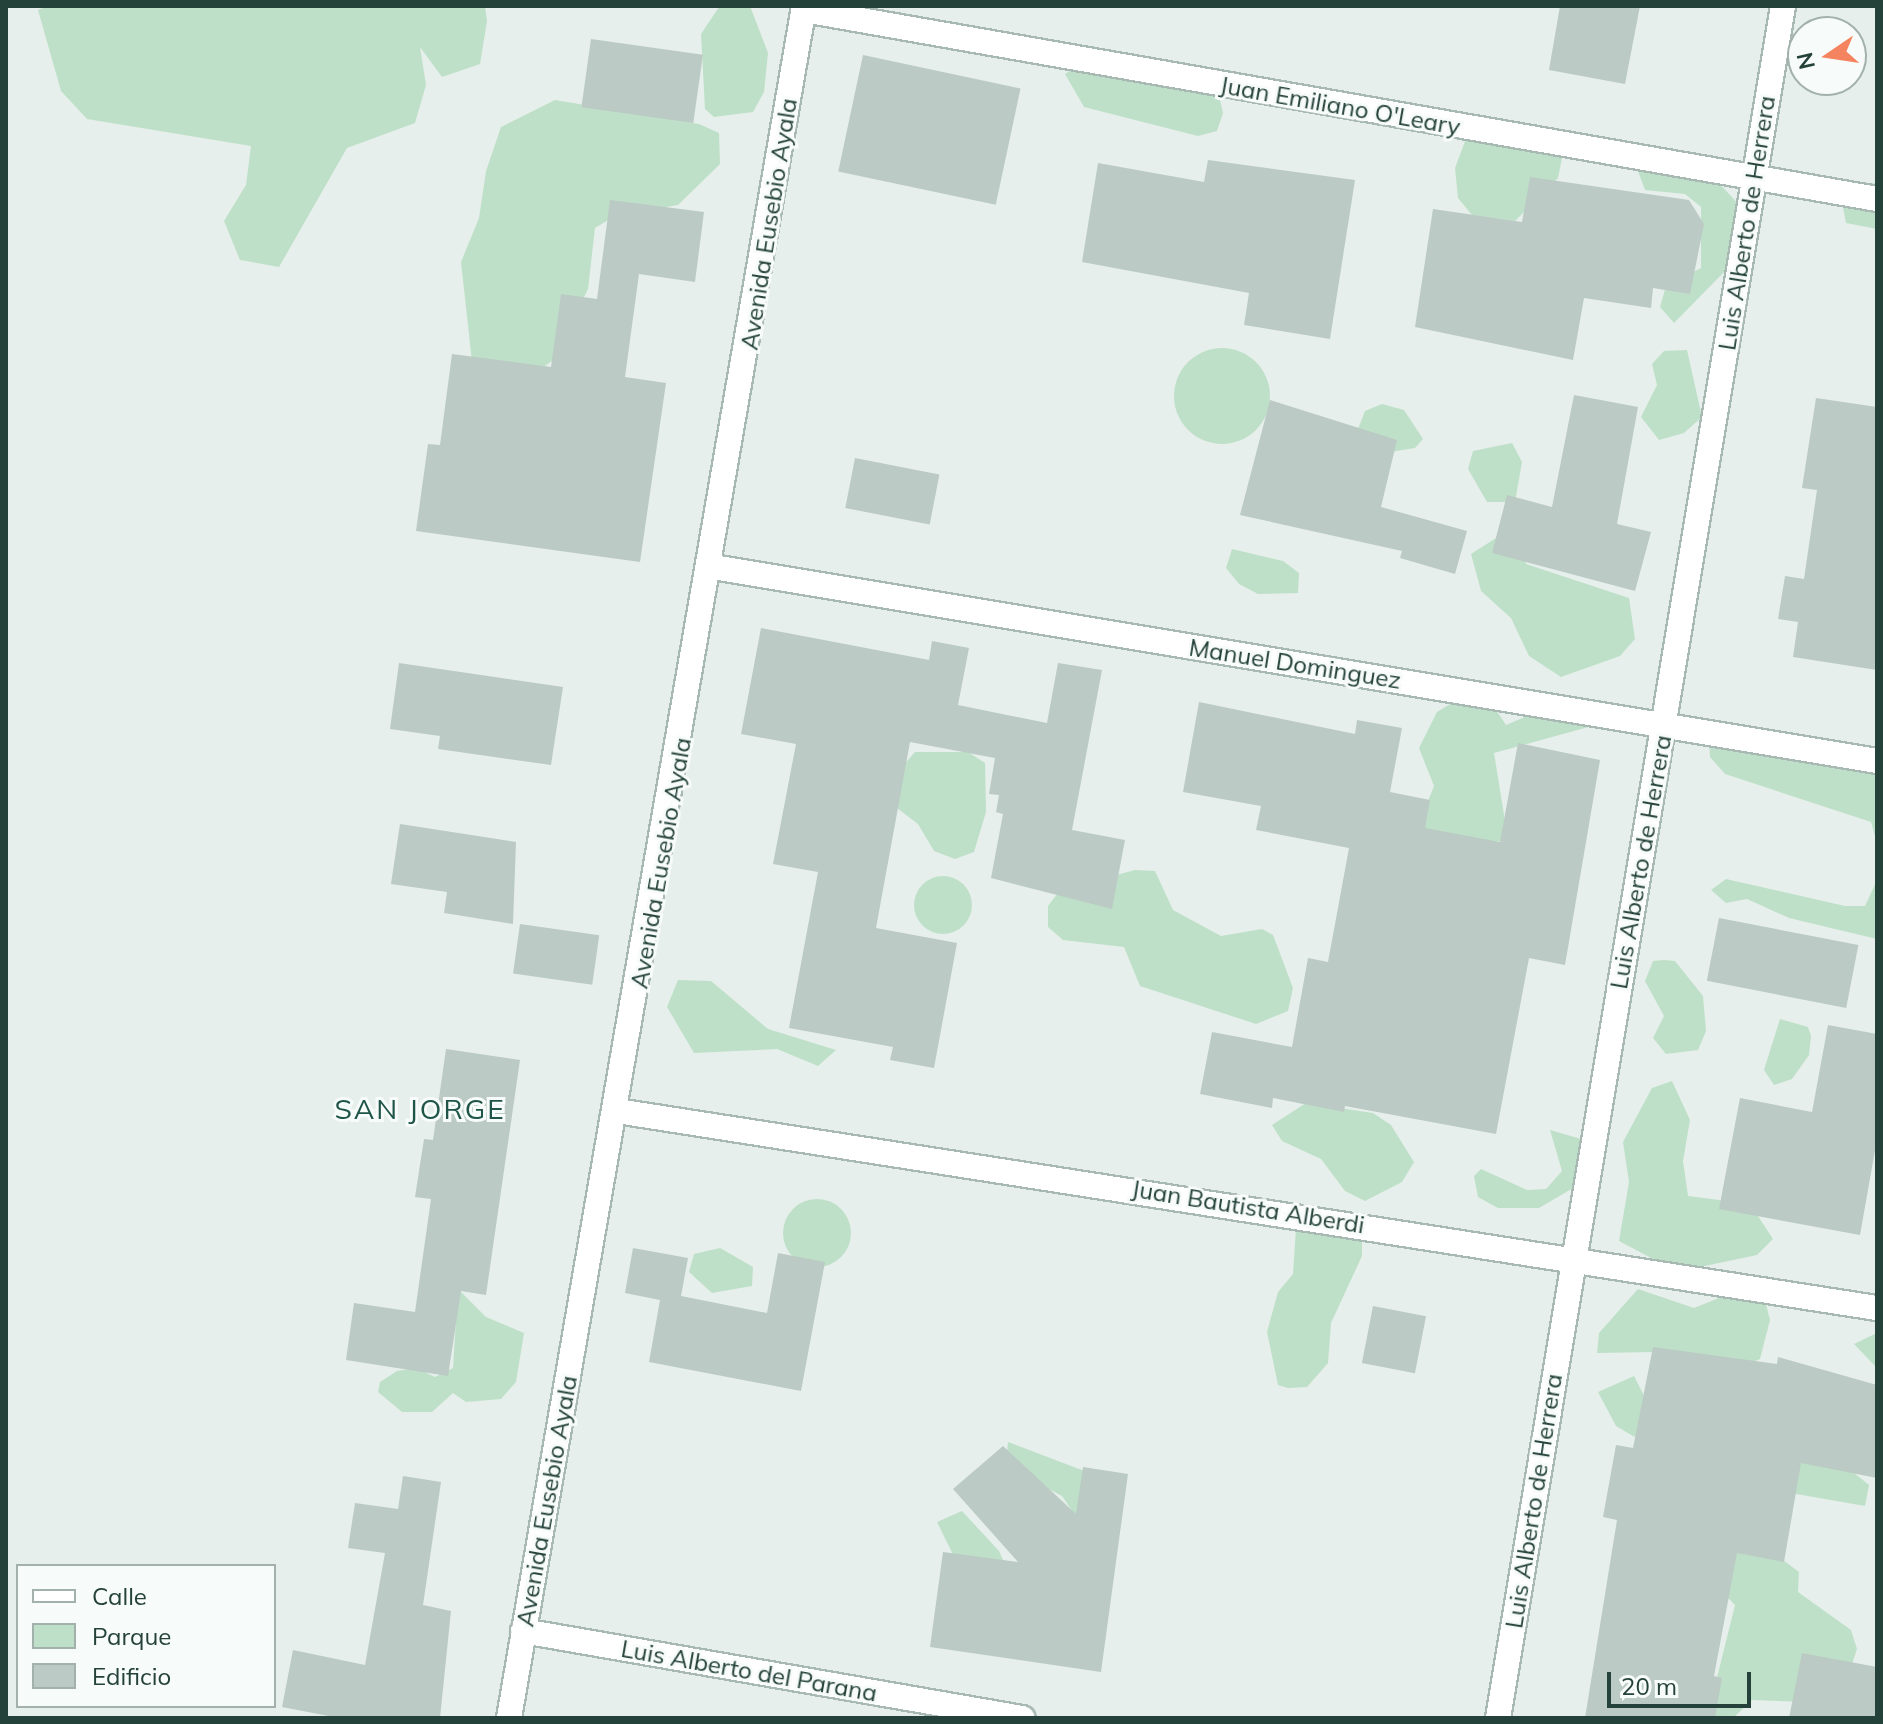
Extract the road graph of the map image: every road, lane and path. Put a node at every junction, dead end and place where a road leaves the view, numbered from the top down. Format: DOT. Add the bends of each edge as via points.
graph roads {
  1 [pos="1783,6"];
  2 [pos="804,8"];
  3 [pos="1754,179"];
  4 [pos="1877,199"];
  5 [pos="713,567"];
  6 [pos="1664,725"];
  7 [pos="1877,761"];
  8 [pos="617,1111"];
  9 [pos="1574,1257"];
  10 [pos="1877,1308"];
  11 [pos="523,1631"];
  12 [pos="509,1718"];
  13 [pos="1022,1718"];
  14 [pos="1498,1718"];
  1 -- 3 [label="street, Luis Alberto de Herrera"];
  2 -- 3 [label="street, Juan Emiliano O'Leary"];
  2 -- 5 [label="street, Avenida Eusebio Ayala"];
  3 -- 4 [label="street, Juan Emiliano O'Leary"];
  3 -- 6 [label="street, Luis Alberto de Herrera"];
  5 -- 6 [label="street, Manuel Dominguez"];
  5 -- 8 [label="street, Avenida Eusebio Ayala"];
  6 -- 7 [label="street, Manuel Dominguez"];
  6 -- 9 [label="street, Luis Alberto de Herrera"];
  8 -- 9 [label="street, Juan Bautista Alberdi"];
  8 -- 11 [label="street, Avenida Eusebio Ayala"];
  9 -- 10 [label="street, Juan Bautista Alberdi"];
  9 -- 14 [label="street, Luis Alberto de Herrera"];
  11 -- 12 [label="street, Avenida Eusebio Ayala"];
  11 -- 13 [label="street, Luis Alberto del Parana"];
}
